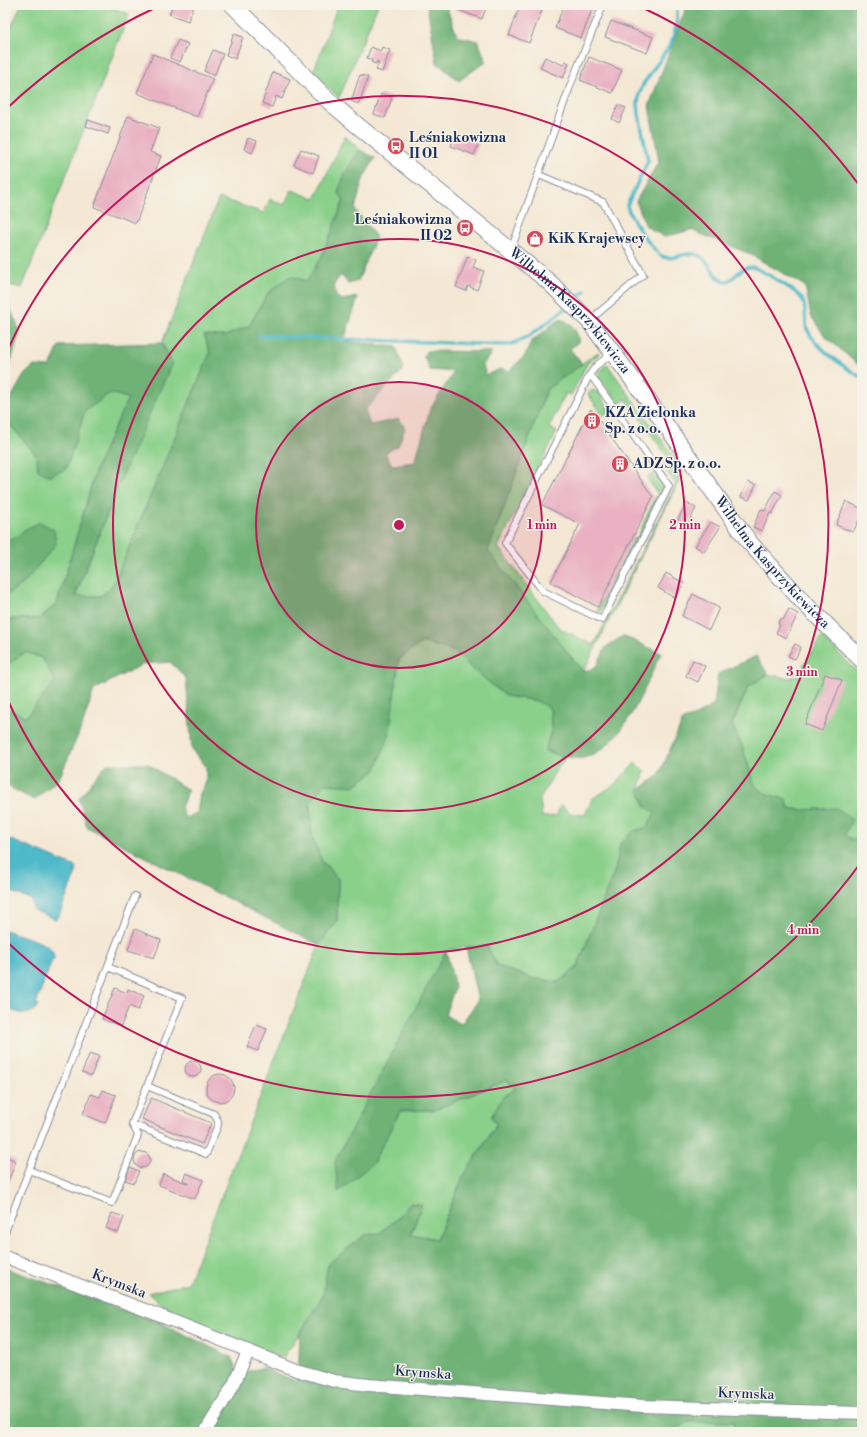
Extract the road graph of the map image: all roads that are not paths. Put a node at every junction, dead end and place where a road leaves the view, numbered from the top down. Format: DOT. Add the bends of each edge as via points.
graph roads {
  1 [pos="233,5"];
  2 [pos="603,5"];
  3 [pos="539,175"];
  4 [pos="511,251"];
  5 [pos="589,321"];
  6 [pos="613,353"];
  7 [pos="590,374"];
  8 [pos="862,660"];
  9 [pos="135,896"];
  10 [pos="108,967"];
  11 [pos="147,1086"];
  12 [pos="132,1124"];
  13 [pos="29,1170"];
  14 [pos="5,1232"];
  15 [pos="5,1257"];
  16 [pos="248,1351"];
  17 [pos="862,1413"];
  18 [pos="205,1432"];
  1 -- 4 [label="street, Wilhelma Kasprzykiewicza" via="336,106"];
  2 -- 3 [label="lane" via="572,81"];
  3 -- 4 [label="lane"];
  3 -- 5 [label="lane" via="603,202 643,275"];
  4 -- 5 [label="street, Wilhelma Kasprzykiewicza" via="549,282"];
  5 -- 6 [label="street, Wilhelma Kasprzykiewicza"];
  6 -- 7 [label="lane"];
  6 -- 8 [label="street, Wilhelma Kasprzykiewicza" via="750,543 803,602"];
  7 -- 7 [label="lane" via="505,543 543,591 602,620 669,486"];
  9 -- 10 [label="lane"];
  10 -- 11 [label="lane" via="182,998"];
  10 -- 13 [label="lane"];
  11 -- 12 [label="lane"];
  11 -- 12 [label="lane" via="214,1114 218,1125 206,1154"];
  12 -- 13 [label="lane" via="138,1134 112,1203"];
  13 -- 14 [label="lane"];
  15 -- 16 [label="street, Krymska"];
  16 -- 17 [label="street, Krymska" via="296,1370 334,1381 369,1385 642,1406"];
  16 -- 18 [label="street" via="234,1384"];
}
